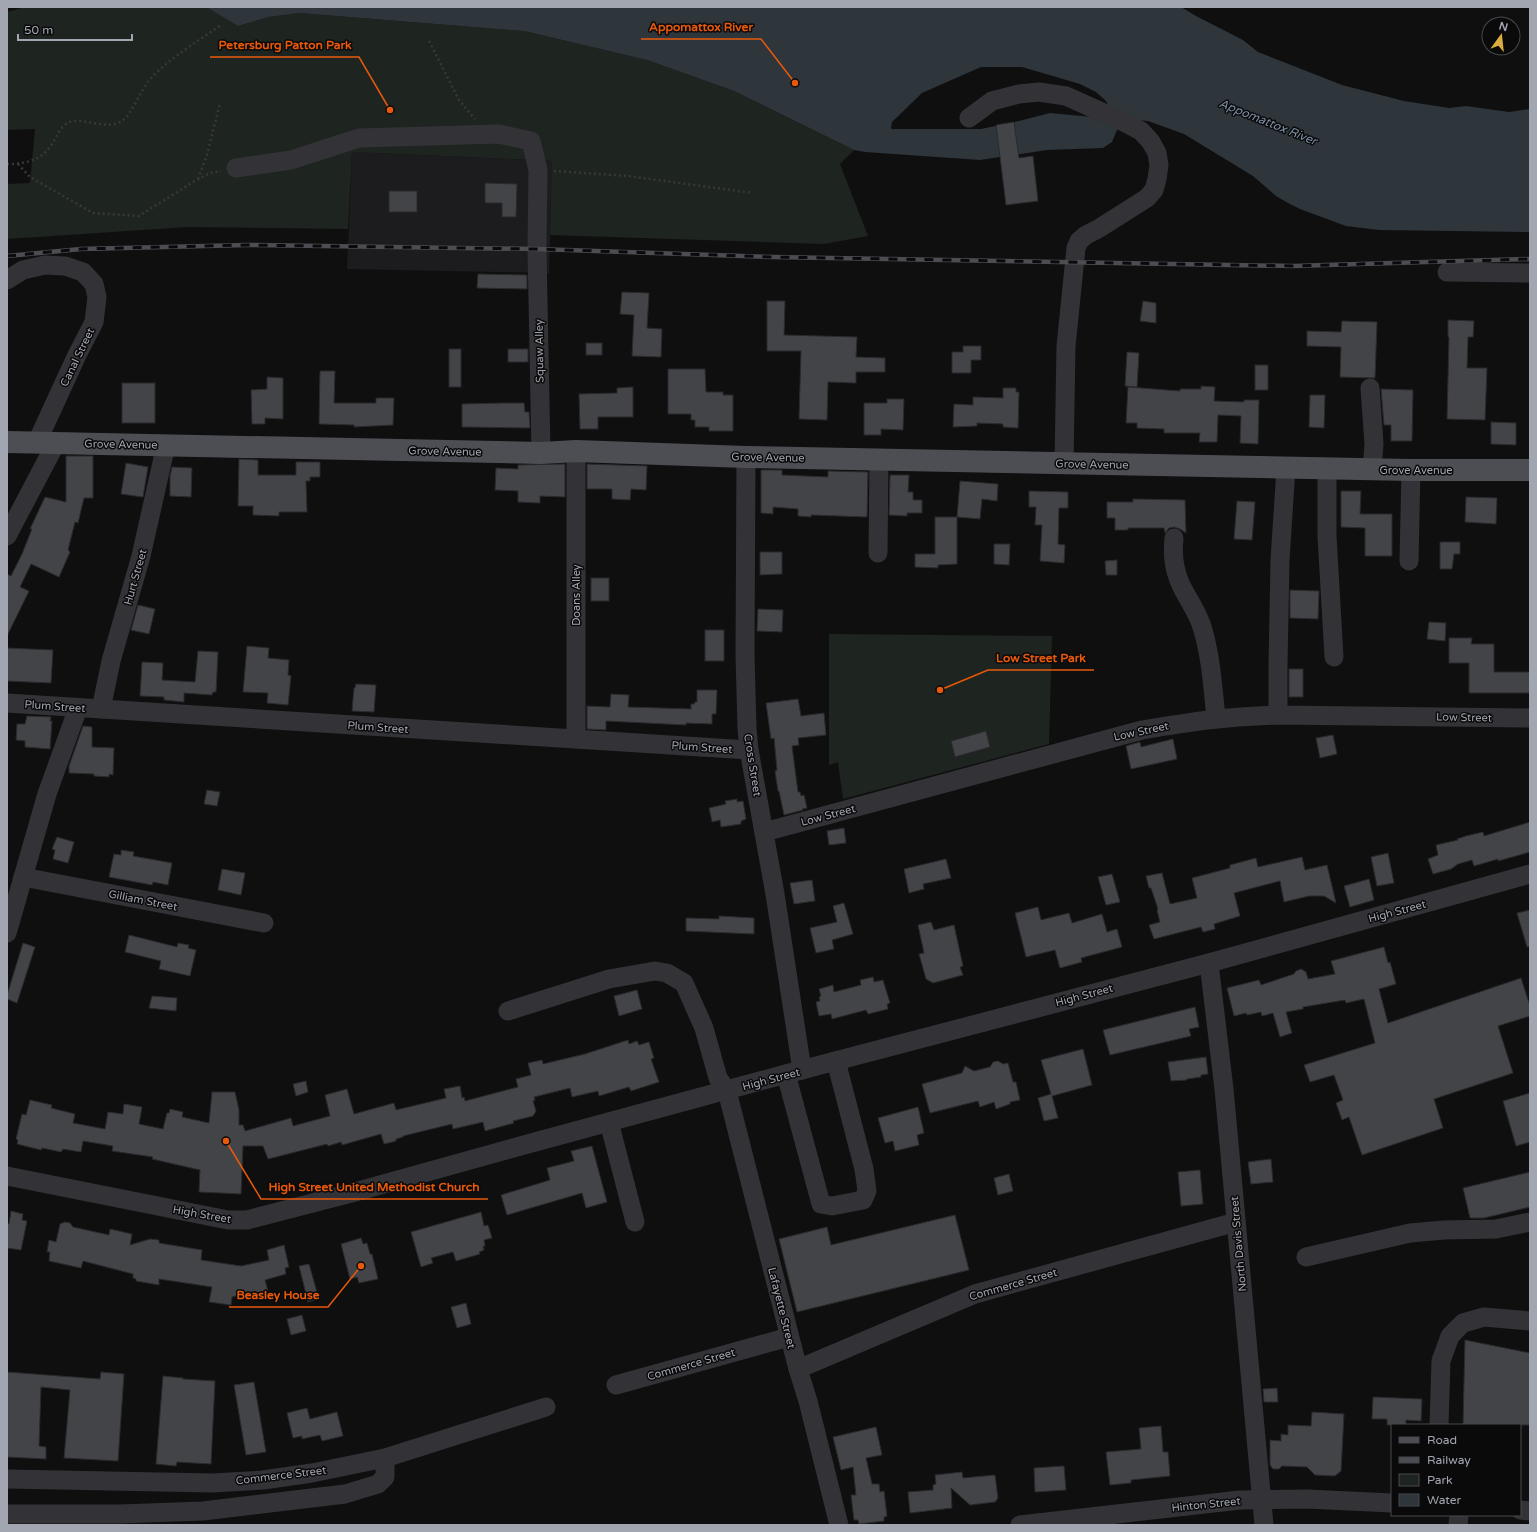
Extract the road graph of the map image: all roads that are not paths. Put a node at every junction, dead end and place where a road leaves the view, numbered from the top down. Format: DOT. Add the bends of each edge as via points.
graph roads {
  1 [pos="969,118"];
  2 [pos="236,168"];
  3 [pos="1447,272"];
  4 [pos="1530,273"];
  5 [pos="7,280"];
  6 [pos="1370,388"];
  7 [pos="7,442"];
  8 [pos="47,442"];
  9 [pos="166,445"];
  10 [pos="576,451"];
  11 [pos="541,453"];
  12 [pos="746,457"];
  13 [pos="879,459"];
  14 [pos="1064,463"];
  15 [pos="1286,468"];
  16 [pos="1327,469"];
  17 [pos="1372,470"];
  18 [pos="1411,470"];
  19 [pos="1530,470"];
  20 [pos="7,536"];
  21 [pos="1174,538"];
  22 [pos="878,553"];
  23 [pos="1409,560"];
  24 [pos="1334,657"];
  25 [pos="7,703"];
  26 [pos="78,708"];
  27 [pos="102,710"];
  28 [pos="1278,715"];
  29 [pos="1216,718"];
  30 [pos="1530,718"];
  31 [pos="576,739"];
  32 [pos="749,750"];
  33 [pos="764,832"];
  34 [pos="1530,874"];
  35 [pos="23,877"];
  36 [pos="264,923"];
  37 [pos="7,933"];
  38 [pos="1209,963"];
  39 [pos="508,1011"];
  40 [pos="836,1061"];
  41 [pos="794,1072"];
  42 [pos="727,1091"];
  43 [pos="609,1122"];
  44 [pos="7,1176"];
  45 [pos="635,1222"];
  46 [pos="1236,1222"];
  47 [pos="1530,1222"];
  48 [pos="1306,1257"];
  49 [pos="1530,1321"];
  50 [pos="789,1337"];
  51 [pos="798,1369"];
  52 [pos="616,1385"];
  53 [pos="546,1407"];
  54 [pos="1439,1424"];
  55 [pos="385,1458"];
  56 [pos="7,1480"];
  57 [pos="1262,1499"];
  58 [pos="1391,1503"];
  59 [pos="7,1514"];
  60 [pos="839,1525"];
  61 [pos="1020,1525"];
  62 [pos="1264,1525"];
  1 -- 14 [label="street" via="992,101 1019,94 1039,92 1066,96 1140,131 1157,153 1159,165 1154,190 1147,198 1086,235 1076,248 1066,346"];
  2 -- 11 [label="street, Squaw Alley" via="291,160 359,138 499,134 531,141 538,170"];
  3 -- 4 [label="street"];
  5 -- 8 [label="street, Canal Street" via="23,270 45,265 64,266 82,272 94,284 97,296 94,322 77,354"];
  6 -- 17 [label="street" via="1374,444"];
  7 -- 8 [label="main road, Grove Avenue"];
  8 -- 9 [label="main road, Grove Avenue"];
  8 -- 20 [label="street, Canal Street"];
  9 -- 11 [label="main road, Grove Avenue"];
  9 -- 27 [label="street, Hurt Street" via="141,556 111,661"];
  10 -- 11 [label="main road, Grove Avenue"];
  10 -- 12 [label="main road, Grove Avenue"];
  10 -- 31 [label="street, Doans Alley"];
  12 -- 13 [label="main road, Grove Avenue"];
  12 -- 32 [label="street, Cross Street" via="745,655"];
  13 -- 14 [label="main road, Grove Avenue"];
  13 -- 22 [label="street"];
  14 -- 15 [label="main road, Grove Avenue"];
  15 -- 16 [label="main road, Grove Avenue"];
  15 -- 28 [label="street" via="1280,560"];
  16 -- 17 [label="main road, Grove Avenue"];
  16 -- 24 [label="street" via="1327,536"];
  17 -- 18 [label="main road, Grove Avenue"];
  18 -- 19 [label="main road, Grove Avenue"];
  18 -- 23 [label="street"];
  21 -- 29 [label="street" via="1177,576 1203,630"];
  25 -- 26 [label="street, Plum Street"];
  26 -- 27 [label="street, Plum Street"];
  26 -- 35 [label="street" via="47,794"];
  27 -- 31 [label="street, Plum Street"];
  28 -- 29 [label="street, Low Street"];
  28 -- 30 [label="street, Low Street"];
  29 -- 33 [label="street, Low Street" via="1142,730"];
  31 -- 32 [label="street, Plum Street"];
  32 -- 33 [label="street, Cross Street"];
  33 -- 41 [label="street, Cross Street" via="776,894"];
  34 -- 38 [label="street, High Street"];
  35 -- 36 [label="street, Gilliam Street"];
  35 -- 37 [label="street"];
  38 -- 40 [label="street, High Street"];
  38 -- 46 [label="street, North Davis Street"];
  39 -- 42 [label="street, Lafayette Street" via="609,979 655,972 667,973 684,983 704,1028 718,1078"];
  40 -- 41 [label="street, High Street"];
  40 -- 41 [label="street, Cross Street" via="864,1169 867,1191 863,1200 832,1206 821,1204"];
  41 -- 42 [label="street, High Street"];
  42 -- 43 [label="street, High Street"];
  42 -- 50 [label="street, Lafayette Street"];
  43 -- 44 [label="street, High Street" via="247,1220 228,1220"];
  43 -- 45 [label="street"];
  46 -- 51 [label="street, Commerce Street" via="975,1294"];
  46 -- 57 [label="street, North Davis Street"];
  47 -- 48 [label="street" via="1496,1229 1410,1233"];
  49 -- 54 [label="street" via="1484,1317 1463,1324 1450,1336 1440,1362"];
  50 -- 51 [label="street, Lafayette Street"];
  50 -- 52 [label="street, Commerce Street"];
  51 -- 60 [label="street, Lafayette Street"];
  53 -- 55 [label="street, Commerce Street"];
  55 -- 56 [label="street, Commerce Street" via="312,1473 263,1480 212,1483"];
  55 -- 59 [label="street" via="385,1477 378,1484 345,1494 203,1511"];
  57 -- 58 [label="street, Hinton Street"];
  57 -- 61 [label="street, Hinton Street"];
  57 -- 62 [label="street, North Davis Street"];
}
